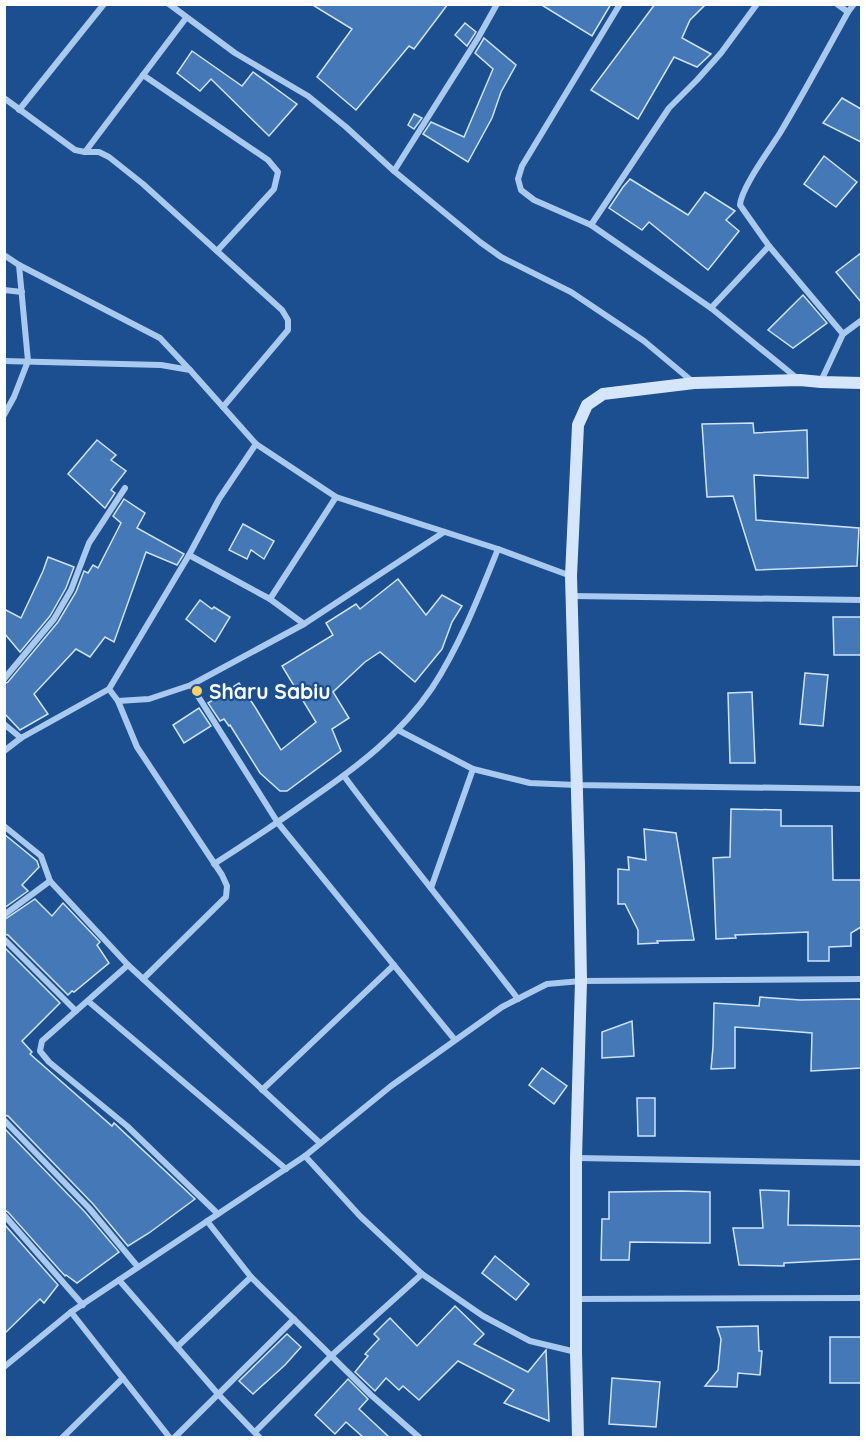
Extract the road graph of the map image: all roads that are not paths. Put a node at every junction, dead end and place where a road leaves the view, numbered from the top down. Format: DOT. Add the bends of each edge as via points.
graph roads {
  1 [pos="168,4"];
  2 [pos="497,4"];
  3 [pos="620,4"];
  4 [pos="757,4"];
  5 [pos="837,4"];
  6 [pos="854,4"];
  7 [pos="101,6"];
  8 [pos="848,12"];
  9 [pos="186,18"];
  10 [pos="143,75"];
  11 [pos="4,98"];
  12 [pos="19,110"];
  13 [pos="85,152"];
  14 [pos="393,171"];
  15 [pos="591,225"];
  16 [pos="769,246"];
  17 [pos="217,251"];
  18 [pos="4,255"];
  19 [pos="19,265"];
  20 [pos="4,290"];
  21 [pos="22,292"];
  22 [pos="711,308"];
  23 [pos="861,320"];
  24 [pos="843,334"];
  25 [pos="4,361"];
  26 [pos="28,361"];
  27 [pos="190,370"];
  28 [pos="800,380"];
  29 [pos="821,382"];
  30 [pos="694,383"];
  31 [pos="861,383"];
  32 [pos="223,407"];
  33 [pos="4,415"];
  34 [pos="256,444"];
  35 [pos="125,488"];
  36 [pos="336,497"];
  37 [pos="444,532"];
  38 [pos="498,549"];
  39 [pos="189,555"];
  40 [pos="571,576"];
  41 [pos="572,596"];
  42 [pos="270,599"];
  43 [pos="861,600"];
  44 [pos="304,624"];
  45 [pos="4,679"];
  46 [pos="191,685"];
  47 [pos="109,689"];
  48 [pos="118,701"];
  49 [pos="4,724"];
  50 [pos="398,730"];
  51 [pos="21,738"];
  52 [pos="4,751"];
  53 [pos="472,769"];
  54 [pos="345,776"];
  55 [pos="576,785"];
  56 [pos="861,789"];
  57 [pos="278,823"];
  58 [pos="4,826"];
  59 [pos="214,864"];
  60 [pos="50,881"];
  61 [pos="431,888"];
  62 [pos="4,915"];
  63 [pos="4,939"];
  64 [pos="128,965"];
  65 [pos="394,965"];
  66 [pos="143,979"];
  67 [pos="861,979"];
  68 [pos="581,981"];
  69 [pos="518,999"];
  70 [pos="88,1001"];
  71 [pos="76,1011"];
  72 [pos="455,1040"];
  73 [pos="262,1090"];
  74 [pos="4,1120"];
  75 [pos="320,1143"];
  76 [pos="305,1156"];
  77 [pos="576,1158"];
  78 [pos="861,1163"];
  79 [pos="286,1169"];
  80 [pos="218,1214"];
  81 [pos="6,1219"];
  82 [pos="207,1221"];
  83 [pos="138,1267"];
  84 [pos="422,1274"];
  85 [pos="251,1277"];
  86 [pos="119,1280"];
  87 [pos="861,1298"];
  88 [pos="576,1299"];
  89 [pos="82,1305"];
  90 [pos="71,1312"];
  91 [pos="294,1319"];
  92 [pos="177,1347"];
  93 [pos="576,1352"];
  94 [pos="331,1356"];
  95 [pos="4,1367"];
  96 [pos="123,1378"];
  97 [pos="218,1394"];
  98 [pos="258,1435"];
  99 [pos="62,1437"];
  100 [pos="172,1437"];
  101 [pos="420,1437"];
  102 [pos="578,1437"];
  1 -- 9 [label="street"];
  2 -- 14 [label="street"];
  3 -- 15 [label="street" via="522,166 518,179 521,190 534,200"];
  4 -- 15 [label="street" via="721,53 669,108"];
  5 -- 8 [label="street"];
  6 -- 8 [label="street"];
  7 -- 12 [label="street"];
  8 -- 16 [label="street" via="740,198 740,205"];
  9 -- 10 [label="street"];
  9 -- 14 [label="street" via="235,53 308,96"];
  10 -- 13 [label="street"];
  10 -- 17 [label="street" via="268,160 278,172 274,189"];
  11 -- 12 [label="street"];
  12 -- 13 [label="street" via="75,150"];
  13 -- 17 [label="street" via="109,157"];
  14 -- 30 [label="street" via="501,257 571,292 644,341"];
  15 -- 22 [label="street"];
  16 -- 22 [label="street"];
  16 -- 24 [label="street"];
  17 -- 32 [label="street" via="288,320 288,330"];
  18 -- 19 [label="street"];
  19 -- 21 [label="street"];
  19 -- 27 [label="street" via="160,338"];
  20 -- 21 [label="street"];
  21 -- 26 [label="street"];
  22 -- 28 [label="street"];
  23 -- 24 [label="street"];
  24 -- 29 [label="street"];
  25 -- 26 [label="street"];
  26 -- 27 [label="street" via="161,365"];
  26 -- 33 [label="street"];
  27 -- 32 [label="street"];
  28 -- 29 [label="street"];
  28 -- 30 [label="street"];
  29 -- 31 [label="street"];
  30 -- 40 [label="street" via="603,394 587,405 578,425"];
  32 -- 34 [label="street"];
  34 -- 36 [label="street"];
  34 -- 39 [label="street" via="219,499"];
  35 -- 45 [label="street" via="89,543 71,590 54,619"];
  36 -- 37 [label="street"];
  36 -- 42 [label="street"];
  37 -- 38 [label="street"];
  37 -- 44 [label="street"];
  38 -- 40 [label="street"];
  38 -- 50 [label="street" via="467,626 432,688"];
  39 -- 42 [label="street"];
  39 -- 47 [label="street"];
  40 -- 41 [label="street"];
  41 -- 43 [label="street"];
  41 -- 55 [label="street"];
  42 -- 44 [label="street"];
  44 -- 46 [label="street"];
  46 -- 48 [label="street" via="149,699"];
  46 -- 57 [label="street"];
  47 -- 48 [label="street"];
  47 -- 51 [label="street"];
  48 -- 59 [label="street" via="137,747"];
  49 -- 51 [label="street"];
  50 -- 53 [label="street"];
  50 -- 54 [label="street"];
  51 -- 52 [label="street"];
  53 -- 55 [label="street" via="530,783"];
  53 -- 61 [label="street"];
  54 -- 57 [label="street"];
  54 -- 61 [label="street"];
  55 -- 56 [label="street"];
  55 -- 68 [label="street"];
  57 -- 59 [label="street"];
  57 -- 65 [label="street"];
  58 -- 60 [label="street" via="41,856"];
  59 -- 66 [label="street" via="227,886 226,897"];
  60 -- 62 [label="street"];
  60 -- 64 [label="street"];
  61 -- 69 [label="street"];
  63 -- 71 [label="street"];
  64 -- 66 [label="street"];
  64 -- 70 [label="street"];
  65 -- 72 [label="street"];
  65 -- 73 [label="street"];
  66 -- 73 [label="street"];
  67 -- 68 [label="street"];
  68 -- 69 [label="street" via="547,984"];
  68 -- 77 [label="street"];
  69 -- 72 [label="street"];
  70 -- 71 [label="street"];
  70 -- 79 [label="street"];
  71 -- 80 [label="street" via="42,1041 40,1051 127,1126"];
  72 -- 75 [label="street"];
  73 -- 75 [label="street"];
  74 -- 83 [label="street" via="89,1208"];
  75 -- 76 [label="street"];
  76 -- 79 [label="street"];
  76 -- 84 [label="street" via="360,1216"];
  77 -- 78 [label="street"];
  77 -- 88 [label="street"];
  79 -- 80 [label="street"];
  80 -- 82 [label="street"];
  81 -- 89 [label="street"];
  82 -- 83 [label="street"];
  82 -- 85 [label="street"];
  83 -- 86 [label="street"];
  84 -- 93 [label="street" via="483,1316 531,1341"];
  84 -- 94 [label="street"];
  85 -- 91 [label="street"];
  85 -- 92 [label="street"];
  86 -- 89 [label="street"];
  86 -- 92 [label="street"];
  87 -- 88 [label="street"];
  88 -- 93 [label="street"];
  89 -- 90 [label="street"];
  90 -- 95 [label="street"];
  90 -- 96 [label="street"];
  91 -- 94 [label="street"];
  91 -- 97 [label="street"];
  92 -- 97 [label="street"];
  93 -- 102 [label="street"];
  94 -- 98 [label="street"];
  94 -- 101 [label="street"];
  96 -- 99 [label="street"];
  96 -- 100 [label="street"];
  97 -- 98 [label="street"];
  97 -- 100 [label="street"];
}
